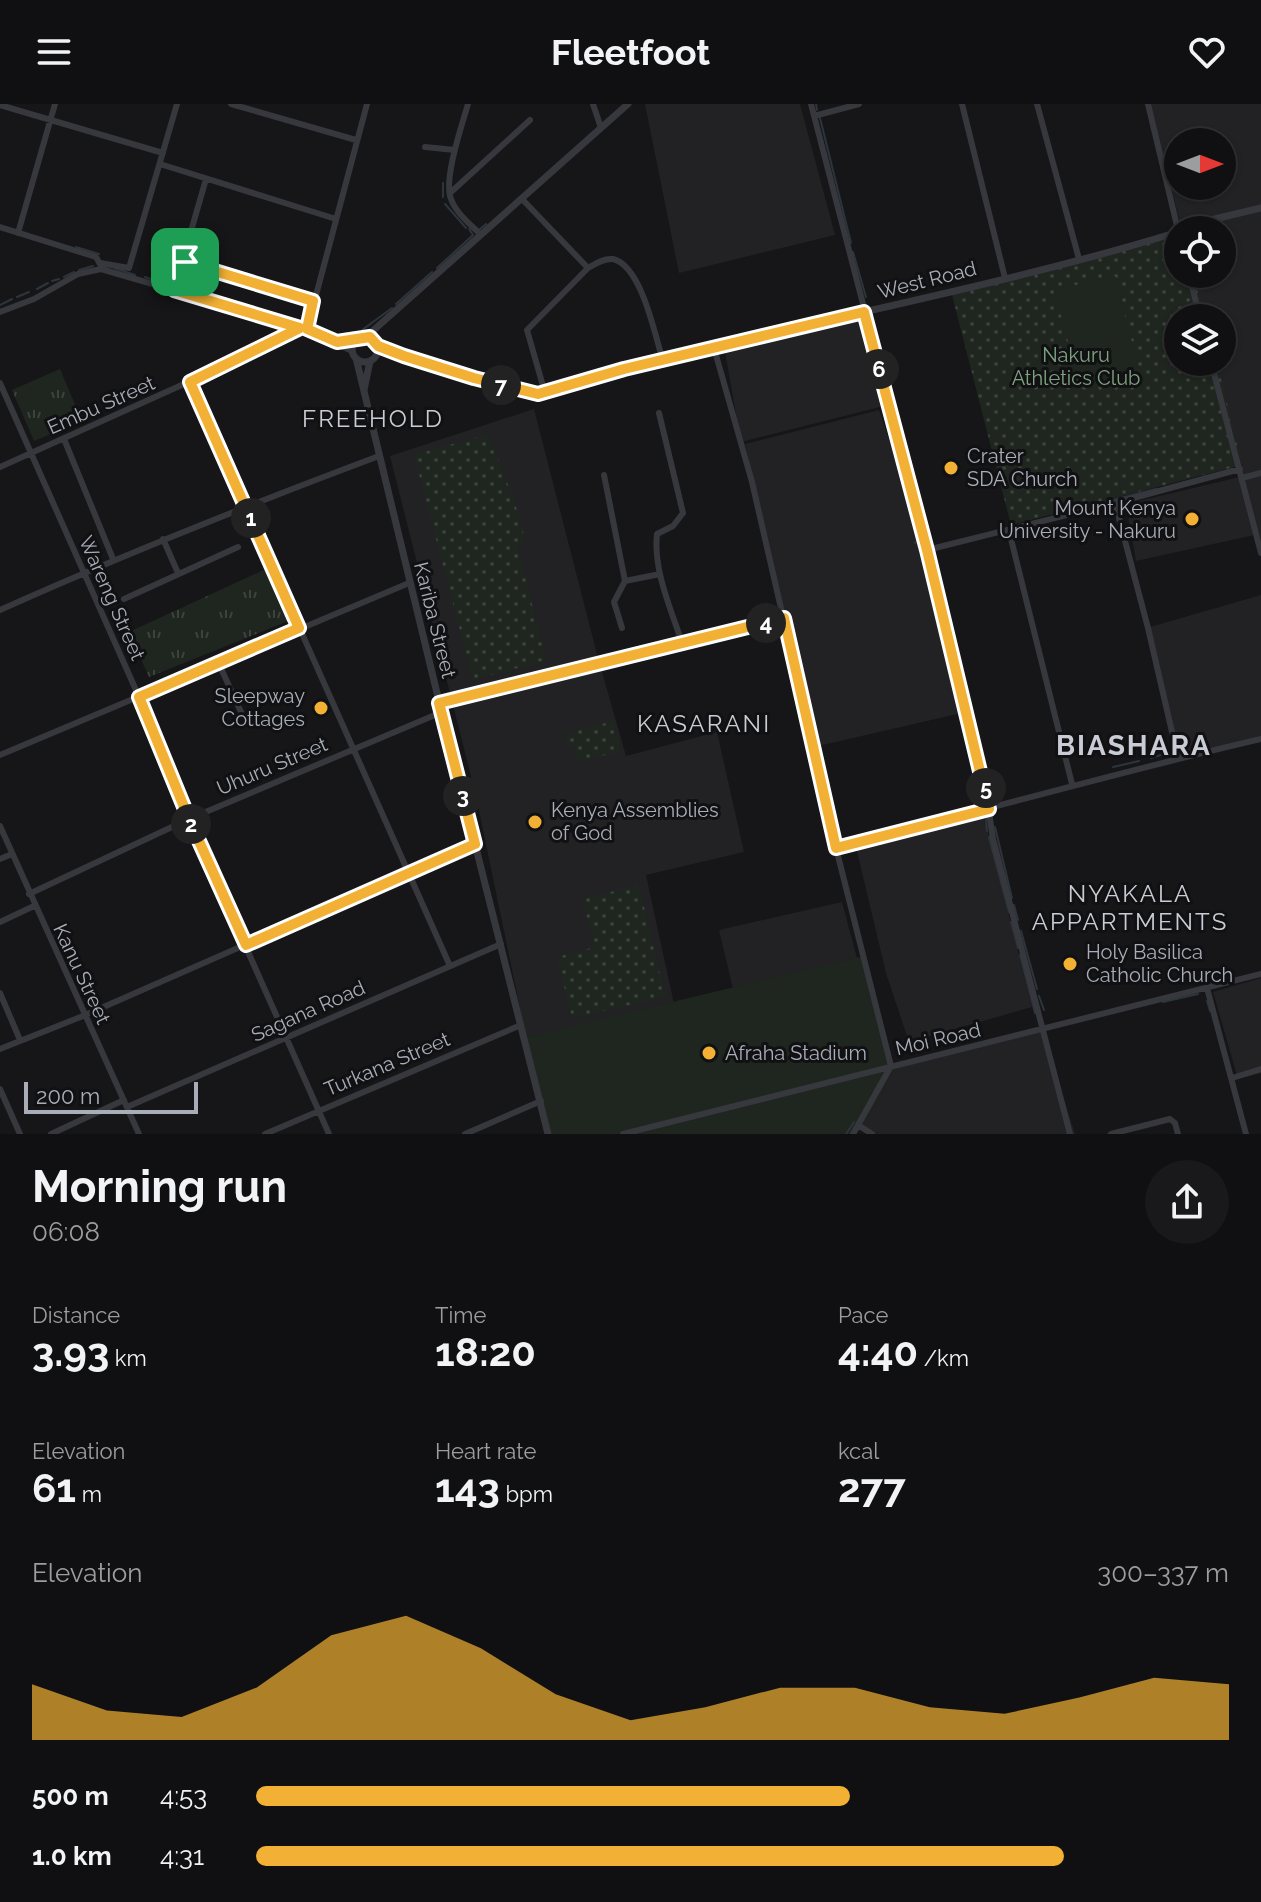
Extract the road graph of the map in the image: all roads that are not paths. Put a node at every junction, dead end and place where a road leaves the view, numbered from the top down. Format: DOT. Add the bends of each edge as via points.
graph roads {
  1 [pos="55,104"];
  2 [pos="177,104"];
  3 [pos="231,104"];
  4 [pos="367,104"];
  5 [pos="468,104"];
  6 [pos="593,104"];
  7 [pos="628,104"];
  8 [pos="811,104"];
  9 [pos="859,104"];
  10 [pos="962,104"];
  11 [pos="1037,104"];
  12 [pos="1148,104"];
  13 [pos="0,105"];
  14 [pos="814,116"];
  15 [pos="50,119"];
  16 [pos="530,120"];
  17 [pos="601,128"];
  18 [pos="356,140"];
  19 [pos="425,147"];
  20 [pos="455,150"];
  21 [pos="163,153"];
  22 [pos="160,164"];
  23 [pos="206,179"];
  24 [pos="449,194"];
  25 [pos="522,199"];
  26 [pos="1261,208"];
  27 [pos="1176,216"];
  28 [pos="1227,216"];
  29 [pos="336,219"];
  30 [pos="0,227"];
  31 [pos="18,233"];
  32 [pos="480,234"];
  33 [pos="1164,235"];
  34 [pos="1079,259"];
  35 [pos="185,262"];
  36 [pos="101,266"];
  37 [pos="588,268"];
  38 [pos="1005,278"];
  39 [pos="174,290"];
  40 [pos="313,301"];
  41 [pos="0,312"];
  42 [pos="864,312"];
  43 [pos="383,322"];
  44 [pos="303,328"];
  45 [pos="367,336"];
  46 [pos="355,341"];
  47 [pos="337,342"];
  48 [pos="377,344"];
  49 [pos="714,348"];
  50 [pos="354,355"];
  51 [pos="404,356"];
  52 [pos="373,359"];
  53 [pos="663,361"];
  54 [pos="1215,376"];
  55 [pos="190,382"];
  56 [pos="0,383"];
  57 [pos="363,392"];
  58 [pos="545,393"];
  59 [pos="659,413"];
  60 [pos="64,439"];
  61 [pos="30,454"];
  62 [pos="379,456"];
  63 [pos="0,467"];
  64 [pos="1240,469"];
  65 [pos="1261,473"];
  66 [pos="604,475"];
  67 [pos="1242,478"];
  68 [pos="1115,503"];
  69 [pos="246,505"];
  70 [pos="1009,531"];
  71 [pos="163,539"];
  72 [pos="238,547"];
  73 [pos="927,550"];
  74 [pos="1261,553"];
  75 [pos="113,559"];
  76 [pos="82,573"];
  77 [pos="178,573"];
  78 [pos="660,574"];
  79 [pos="625,581"];
  80 [pos="409,583"];
  81 [pos="124,599"];
  82 [pos="0,610"];
  83 [pos="784,618"];
  84 [pos="299,628"];
  85 [pos="622,628"];
  86 [pos="682,643"];
  87 [pos="219,664"];
  88 [pos="139,697"];
  89 [pos="440,708"];
  90 [pos="241,712"];
  91 [pos="1261,739"];
  92 [pos="354,748"];
  93 [pos="0,755"];
  94 [pos="1178,758"];
  95 [pos="1072,784"];
  96 [pos="989,809"];
  97 [pos="189,819"];
  98 [pos="0,826"];
  99 [pos="475,844"];
  100 [pos="836,848"];
  101 [pos="12,854"];
  102 [pos="0,859"];
  103 [pos="409,871"];
  104 [pos="29,894"];
  105 [pos="34,906"];
  106 [pos="0,922"];
  107 [pos="501,944"];
  108 [pos="246,945"];
  109 [pos="450,966"];
  110 [pos="1261,974"];
  111 [pos="1207,988"];
  112 [pos="0,993"];
  113 [pos="83,1016"];
  114 [pos="521,1025"];
  115 [pos="1042,1031"];
  116 [pos="287,1038"];
  117 [pos="20,1040"];
  118 [pos="0,1049"];
  119 [pos="891,1066"];
  120 [pos="1261,1069"];
  121 [pos="1232,1078"];
  122 [pos="0,1089"];
  123 [pos="541,1101"];
  124 [pos="125,1104"];
  125 [pos="318,1110"];
  126 [pos="858,1125"];
  127 [pos="20,1134"];
  128 [pos="51,1134"];
  129 [pos="139,1134"];
  130 [pos="265,1134"];
  131 [pos="329,1134"];
  132 [pos="465,1134"];
  133 [pos="548,1134"];
  134 [pos="623,1134"];
  135 [pos="853,1134"];
  136 [pos="872,1134"];
  137 [pos="1070,1134"];
  138 [pos="1111,1134"];
  139 [pos="1178,1134"];
  140 [pos="1246,1134"];
  1 -- 15 [label="street"];
  2 -- 21 [label="street"];
  3 -- 18 [label="street"];
  4 -- 18 [label="street"];
  5 -- 20 [label="street"];
  6 -- 17 [label="street"];
  7 -- 17 [label="street"];
  8 -- 14 [label="street"];
  9 -- 14 [label="street"];
  10 -- 38 [label="street"];
  11 -- 34 [label="street"];
  12 -- 27 [label="street"];
  13 -- 15 [label="street"];
  14 -- 42 [label="street"];
  15 -- 21 [label="street"];
  15 -- 31 [label="street"];
  16 -- 24 [label="street"];
  17 -- 25 [label="street"];
  18 -- 29 [label="street"];
  19 -- 20 [label="street"];
  20 -- 24 [label="street"];
  21 -- 22 [label="street"];
  22 -- 23 [label="street"];
  22 -- 36 [label="street" via="129,268"];
  23 -- 29 [label="street"];
  23 -- 35 [label="street"];
  24 -- 32 [label="street"];
  25 -- 32 [label="street"];
  25 -- 37 [label="street"];
  26 -- 28 [label="street, West Road"];
  29 -- 40 [label="street"];
  30 -- 31 [label="street"];
  31 -- 36 [label="street" via="96,257"];
  32 -- 43 [label="street"];
  33 -- 34 [label="street, West Road"];
  34 -- 38 [label="street, West Road"];
  35 -- 39 [label="street"];
  35 -- 40 [label="street"];
  36 -- 39 [label="street"];
  36 -- 41 [label="street"];
  37 -- 53 [label="street" via="613,259 633,275"];
  37 -- 58 [label="street" via="527,330"];
  38 -- 42 [label="street, West Road"];
  39 -- 44 [label="street"];
  40 -- 44 [label="street"];
  42 -- 49 [label="street, West Road"];
  42 -- 73 [label="street"];
  43 -- 45 [label="street"];
  43 -- 48 [label="street"];
  44 -- 47 [label="street"];
  44 -- 55 [label="street, Embu Street"];
  45 -- 46 [label="street"];
  45 -- 48 [label="street"];
  46 -- 47 [label="street"];
  46 -- 50 [label="street"];
  47 -- 50 [label="street"];
  48 -- 51 [label="street, West Road"];
  48 -- 52 [label="street"];
  49 -- 53 [label="street, West Road"];
  49 -- 83 [label="street"];
  50 -- 52 [label="street" via="363,362"];
  50 -- 57 [label="street, Kariba Street"];
  51 -- 52 [label="street, West Road"];
  51 -- 58 [label="street, West Road"];
  52 -- 57 [label="street"];
  53 -- 58 [label="street, West Road"];
  54 -- 64 [label="street"];
  55 -- 60 [label="street, Embu Street"];
  55 -- 69 [label="street"];
  56 -- 61 [label="street, Wareng Street"];
  57 -- 62 [label="street, Kariba Street"];
  59 -- 78 [label="street" via="683,513 657,534"];
  60 -- 61 [label="street, Embu Street"];
  60 -- 75 [label="street"];
  61 -- 63 [label="street, Embu Street"];
  61 -- 76 [label="street, Wareng Street"];
  62 -- 69 [label="street"];
  62 -- 80 [label="street, Kariba Street"];
  64 -- 67 [label="street"];
  64 -- 68 [label="street"];
  65 -- 67 [label="street"];
  66 -- 79 [label="street"];
  67 -- 74 [label="street"];
  68 -- 70 [label="street"];
  68 -- 94 [label="street"];
  69 -- 71 [label="street"];
  69 -- 84 [label="street"];
  70 -- 73 [label="street"];
  70 -- 95 [label="street"];
  71 -- 75 [label="street"];
  71 -- 77 [label="street"];
  72 -- 77 [label="street"];
  73 -- 96 [label="street"];
  75 -- 76 [label="street"];
  76 -- 82 [label="street"];
  76 -- 88 [label="street, Wareng Street"];
  77 -- 81 [label="street"];
  78 -- 79 [label="street"];
  78 -- 86 [label="street"];
  79 -- 85 [label="street" via="614,602"];
  80 -- 84 [label="street"];
  80 -- 89 [label="street, Kariba Street"];
  83 -- 86 [label="street, Uhuru Street"];
  83 -- 100 [label="street"];
  84 -- 87 [label="street"];
  84 -- 92 [label="street"];
  86 -- 89 [label="street, Uhuru Street"];
  87 -- 88 [label="street"];
  87 -- 90 [label="street"];
  88 -- 93 [label="street"];
  88 -- 97 [label="street, Wareng Street"];
  89 -- 92 [label="street, Uhuru Street"];
  89 -- 99 [label="street, Kariba Street"];
  91 -- 94 [label="street"];
  92 -- 97 [label="street, Uhuru Street"];
  92 -- 103 [label="street"];
  94 -- 95 [label="street"];
  95 -- 96 [label="street"];
  96 -- 100 [label="street"];
  96 -- 115 [label="street"];
  97 -- 104 [label="street, Uhuru Street"];
  97 -- 108 [label="street, Wareng Street"];
  98 -- 101 [label="street, Kanu Street"];
  99 -- 103 [label="street"];
  99 -- 107 [label="street, Kariba Street"];
  100 -- 119 [label="street"];
  101 -- 102 [label="street"];
  101 -- 104 [label="street, Kanu Street"];
  103 -- 108 [label="street"];
  103 -- 109 [label="street"];
  104 -- 105 [label="street, Kanu Street"];
  105 -- 106 [label="street"];
  105 -- 113 [label="street, Kanu Street"];
  107 -- 109 [label="street, Sagana Road"];
  107 -- 114 [label="street, Kariba Street"];
  108 -- 113 [label="street"];
  108 -- 116 [label="street, Wareng Street"];
  109 -- 116 [label="street, Sagana Road"];
  110 -- 111 [label="street, Moi Road"];
  111 -- 115 [label="street, Moi Road"];
  111 -- 121 [label="street"];
  112 -- 117 [label="street"];
  113 -- 117 [label="street"];
  113 -- 124 [label="street, Kanu Street"];
  114 -- 123 [label="street, Kariba Street"];
  114 -- 125 [label="street, Turkana Street"];
  115 -- 119 [label="street, Moi Road"];
  115 -- 137 [label="street"];
  116 -- 124 [label="street, Sagana Road"];
  116 -- 125 [label="street, Wareng Street"];
  117 -- 118 [label="street"];
  119 -- 126 [label="street"];
  119 -- 134 [label="street, Moi Road"];
  120 -- 121 [label="street"];
  121 -- 140 [label="street"];
  122 -- 127 [label="street"];
  123 -- 132 [label="street"];
  123 -- 133 [label="street, Kariba Street"];
  124 -- 128 [label="street, Sagana Road"];
  124 -- 129 [label="street, Kanu Street"];
  125 -- 130 [label="street, Turkana Street"];
  125 -- 131 [label="street, Wareng Street"];
  126 -- 135 [label="street"];
  126 -- 136 [label="street"];
  138 -- 139 [label="street" via="1170,1119"];
}
